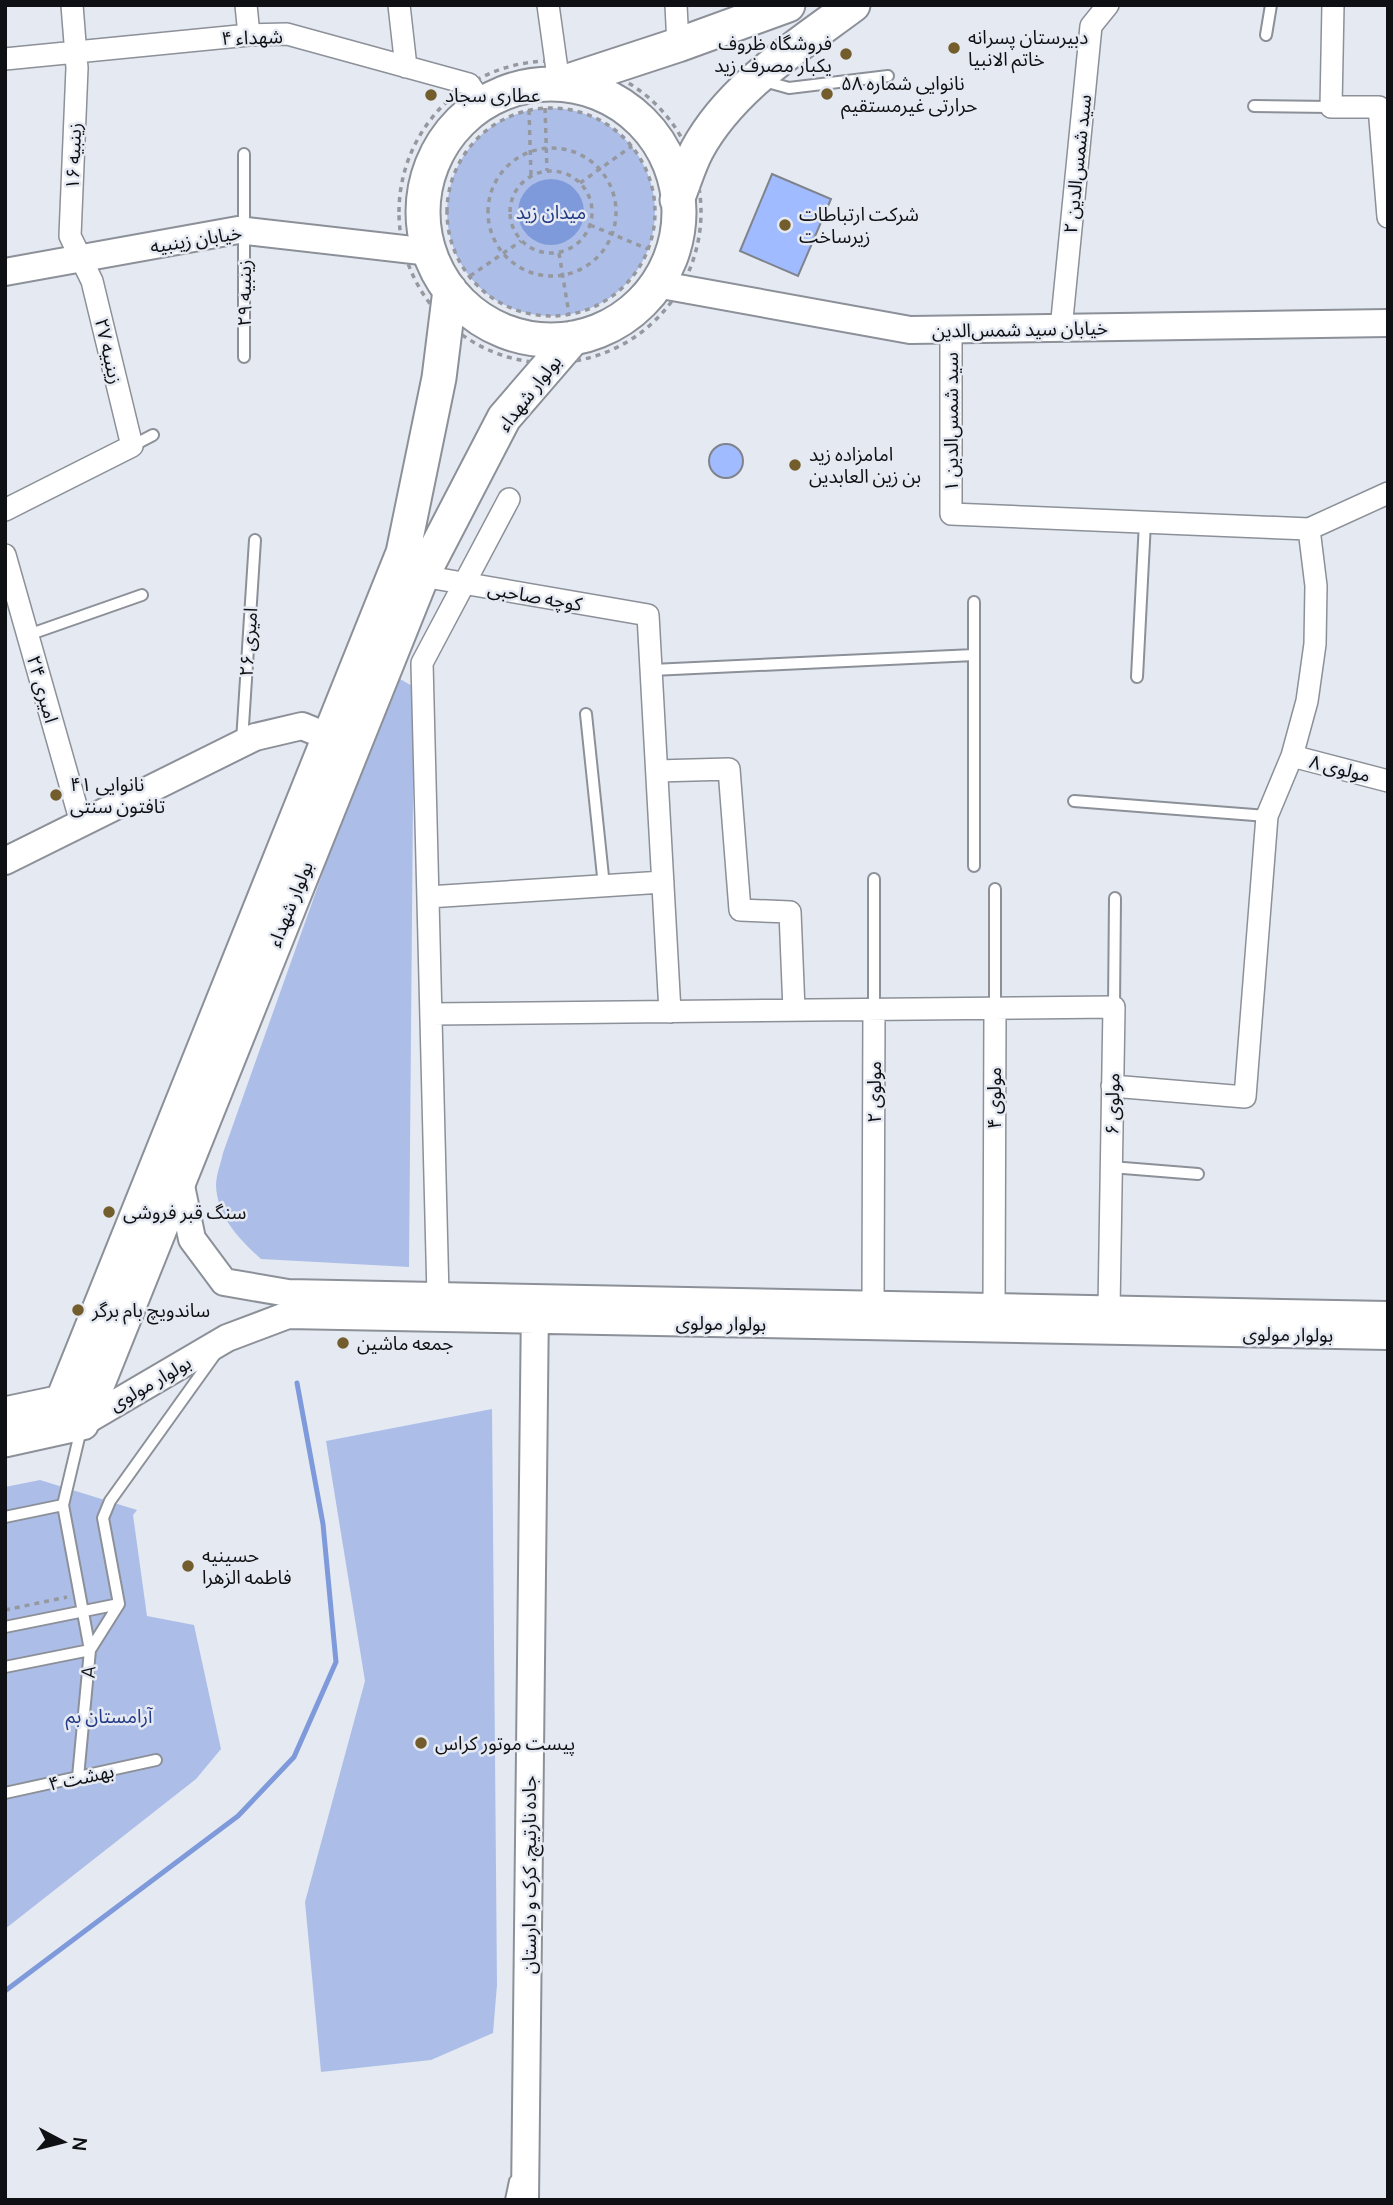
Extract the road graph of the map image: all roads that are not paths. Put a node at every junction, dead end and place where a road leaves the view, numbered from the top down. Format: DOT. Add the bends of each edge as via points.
graph roads {
  1 [pos="72,5"];
  2 [pos="246,5"];
  3 [pos="399,5"];
  4 [pos="548,5"];
  5 [pos="676,5"];
  6 [pos="788,5"];
  7 [pos="853,5"];
  8 [pos="1108,5"];
  9 [pos="1271,5"];
  10 [pos="1334,5"];
  11 [pos="249,35"];
  12 [pos="1266,35"];
  13 [pos="678,45"];
  14 [pos="74,52"];
  15 [pos="5,59"];
  16 [pos="406,66"];
  17 [pos="888,76"];
  18 [pos="758,79"];
  19 [pos="553,84"];
  20 [pos="476,94"];
  21 [pos="1254,106"];
  22 [pos="1331,107"];
  23 [pos="244,154"];
  24 [pos="677,200"];
  25 [pos="1388,217"];
  26 [pos="245,230"];
  27 [pos="417,250"];
  28 [pos="81,258"];
  29 [pos="5,272"];
  30 [pos="668,286"];
  31 [pos="455,296"];
  32 [pos="1388,323"];
  33 [pos="571,326"];
  34 [pos="1061,329"];
  35 [pos="951,330"];
  36 [pos="244,357"];
  37 [pos="153,435"];
  38 [pos="132,446"];
  39 [pos="1388,493"];
  40 [pos="509,499"];
  41 [pos="5,510"];
  42 [pos="1145,522"];
  43 [pos="1309,529"];
  44 [pos="256,540"];
  45 [pos="5,555"];
  46 [pos="422,576"];
  47 [pos="465,583"];
  48 [pos="142,595"];
  49 [pos="974,602"];
  50 [pos="28,635"];
  51 [pos="974,655"];
  52 [pos="389,657"];
  53 [pos="422,663"];
  54 [pos="652,670"];
  55 [pos="1137,677"];
  56 [pos="586,715"];
  57 [pos="329,737"];
  58 [pos="241,744"];
  59 [pos="1292,756"];
  60 [pos="657,771"];
  61 [pos="1388,780"];
  62 [pos="1074,802"];
  63 [pos="1267,816"];
  64 [pos="81,823"];
  65 [pos="5,861"];
  66 [pos="974,866"];
  67 [pos="874,879"];
  68 [pos="663,882"];
  69 [pos="604,886"];
  70 [pos="995,889"];
  71 [pos="428,897"];
  72 [pos="1115,898"];
  73 [pos="251,966"];
  74 [pos="1114,1007"];
  75 [pos="995,1008"];
  76 [pos="874,1009"];
  77 [pos="794,1010"];
  78 [pos="670,1012"];
  79 [pos="431,1014"];
  80 [pos="1112,1086"];
  81 [pos="1111,1167"];
  82 [pos="1198,1174"];
  83 [pos="180,1181"];
  84 [pos="438,1296"];
  85 [pos="288,1304"];
  86 [pos="873,1305"];
  87 [pos="994,1307"];
  88 [pos="535,1309"];
  89 [pos="1109,1309"];
  90 [pos="1388,1315"];
  91 [pos="1258,1323"];
  92 [pos="1388,1336"];
  93 [pos="227,1338"];
  94 [pos="5,1414"];
  95 [pos="82,1423"];
  96 [pos="5,1440"];
  97 [pos="63,1505"];
  98 [pos="5,1517"];
  99 [pos="119,1604"];
  100 [pos="83,1611"];
  101 [pos="5,1627"];
  102 [pos="90,1650"];
  103 [pos="5,1667"];
  104 [pos="156,1760"];
  105 [pos="78,1777"];
  106 [pos="5,1793"];
  107 [pos="527,2120"];
  108 [pos="511,2200"];
  109 [pos="525,2200"];
  1 -- 14 [label="street, زینبیه ۱۶"];
  2 -- 11 [label="street"];
  3 -- 16 [label="street"];
  4 -- 19 [label="street"];
  5 -- 13 [label="street"];
  6 -- 13 [label="main road"];
  7 -- 18 [label="main road"];
  8 -- 34 [label="street, سید شمس‌الدین ۲" via="1091,26"];
  9 -- 12 [label="lane"];
  10 -- 22 [label="street"];
  11 -- 14 [label="street, شهداء ۴"];
  11 -- 16 [label="street, شهداء ۴" via="287,34"];
  13 -- 19 [label="main road"];
  14 -- 15 [label="street, شهداء ۴"];
  14 -- 28 [label="street, زینبیه ۱۶" via="70,236"];
  16 -- 20 [label="street, شهداء ۴"];
  17 -- 18 [label="lane" via="789,88"];
  18 -- 24 [label="main road" via="729,105 698,149"];
  19 -- 20 [label="main road"];
  19 -- 24 [label="main road" via="603,95 640,120 666,157"];
  20 -- 27 [label="main road" via="468,114 450,134 430,170"];
  21 -- 22 [label="lane"];
  22 -- 25 [label="street" via="1379,107"];
  23 -- 26 [label="lane, زینبیه ۲۹"];
  24 -- 30 [label="main road"];
  26 -- 27 [label="street, خیابان زینبیه"];
  26 -- 28 [label="street, خیابان زینبیه"];
  26 -- 36 [label="lane, زینبیه ۲۹"];
  27 -- 31 [label="main road"];
  28 -- 29 [label="street, خیابان زینبیه"];
  28 -- 38 [label="street, زینبیه ۲۷" via="92,281"];
  30 -- 33 [label="main road" via="614,323"];
  30 -- 35 [label="street, خیابان سید شمس‌الدین" via="910,330"];
  31 -- 33 [label="main road" via="498,328 527,338 542,340"];
  31 -- 57 [label="main road, بولوار شهداء" via="402,553"];
  32 -- 34 [label="street, خیابان سید شمس‌الدین"];
  33 -- 46 [label="main road, بولوار شهداء" via="551,364 504,418"];
  34 -- 35 [label="street, خیابان سید شمس‌الدین"];
  35 -- 42 [label="street, سید شمس‌الدین ۱" via="951,514"];
  37 -- 38 [label="lane"];
  38 -- 41 [label="street"];
  39 -- 43 [label="street"];
  40 -- 47 [label="street"];
  42 -- 43 [label="street"];
  42 -- 55 [label="lane"];
  43 -- 59 [label="street" via="1316,586 1315,644 1307,701"];
  44 -- 58 [label="lane, امیری ۲۶"];
  45 -- 50 [label="street, امیری ۲۴"];
  46 -- 47 [label="street, کوچه صاحبی"];
  46 -- 52 [label="main road, بولوار شهداء"];
  47 -- 53 [label="street"];
  47 -- 54 [label="street, کوچه صاحبی" via="649,615"];
  48 -- 50 [label="lane"];
  49 -- 51 [label="lane"];
  50 -- 64 [label="street, امیری ۲۴"];
  51 -- 54 [label="lane"];
  51 -- 66 [label="lane"];
  52 -- 53 [label="street"];
  52 -- 73 [label="main road, بولوار شهداء"];
  53 -- 71 [label="street"];
  54 -- 60 [label="street"];
  56 -- 69 [label="lane"];
  57 -- 58 [label="street" via="302,726"];
  57 -- 73 [label="main road, بولوار شهداء"];
  58 -- 64 [label="street"];
  59 -- 61 [label="street, مولوی ۸"];
  59 -- 63 [label="street"];
  60 -- 68 [label="street"];
  60 -- 77 [label="street" via="729,769 740,910 790,912"];
  62 -- 63 [label="lane"];
  63 -- 80 [label="street" via="1245,1097"];
  64 -- 65 [label="street"];
  67 -- 76 [label="lane, مولوی ۲"];
  68 -- 69 [label="street"];
  68 -- 78 [label="street"];
  69 -- 71 [label="street"];
  70 -- 75 [label="lane, مولوی ۴"];
  71 -- 79 [label="street"];
  72 -- 74 [label="lane, مولوی ۶"];
  73 -- 83 [label="main road, بولوار شهداء"];
  73 -- 94 [label="main road, بولوار شهداء" via="62,1402"];
  74 -- 75 [label="street"];
  74 -- 80 [label="street, مولوی ۶"];
  75 -- 76 [label="street"];
  75 -- 87 [label="street, مولوی ۴"];
  76 -- 77 [label="street"];
  76 -- 86 [label="street, مولوی ۲"];
  77 -- 78 [label="street"];
  78 -- 79 [label="street"];
  79 -- 84 [label="street"];
  80 -- 81 [label="street, مولوی ۶"];
  81 -- 82 [label="lane"];
  81 -- 89 [label="street, مولوی ۶"];
  83 -- 85 [label="street, بولوار مولوی" via="192,1239 224,1282"];
  83 -- 95 [label="main road, بولوار شهداء"];
  84 -- 85 [label="street, بولوار مولوی"];
  84 -- 88 [label="street, بولوار مولوی"];
  85 -- 88 [label="street, بولوار مولوی"];
  85 -- 93 [label="street, بولوار مولوی"];
  86 -- 87 [label="street, بولوار مولوی"];
  86 -- 88 [label="street, بولوار مولوی"];
  87 -- 89 [label="street, بولوار مولوی"];
  88 -- 91 [label="street, بولوار مولوی"];
  88 -- 107 [label="street, جاده نارتیچ، کرک و دارستان"];
  89 -- 91 [label="street, بولوار مولوی"];
  90 -- 91 [label="street, بولوار مولوی"];
  91 -- 92 [label="street, بولوار مولوی"];
  93 -- 95 [label="street, بولوار مولوی"];
  93 -- 99 [label="lane" via="110,1501 103,1518"];
  95 -- 96 [label="main road"];
  95 -- 97 [label="lane"];
  97 -- 98 [label="lane"];
  97 -- 100 [label="lane"];
  99 -- 100 [label="lane"];
  99 -- 102 [label="lane"];
  100 -- 101 [label="lane"];
  100 -- 102 [label="lane"];
  102 -- 103 [label="lane"];
  102 -- 105 [label="lane, A"];
  104 -- 105 [label="lane, بهشت ۴"];
  105 -- 106 [label="lane, بهشت ۴"];
  107 -- 108 [label="lane"];
  107 -- 109 [label="street, جاده نارتیچ، کرک و دارستان"];
}
